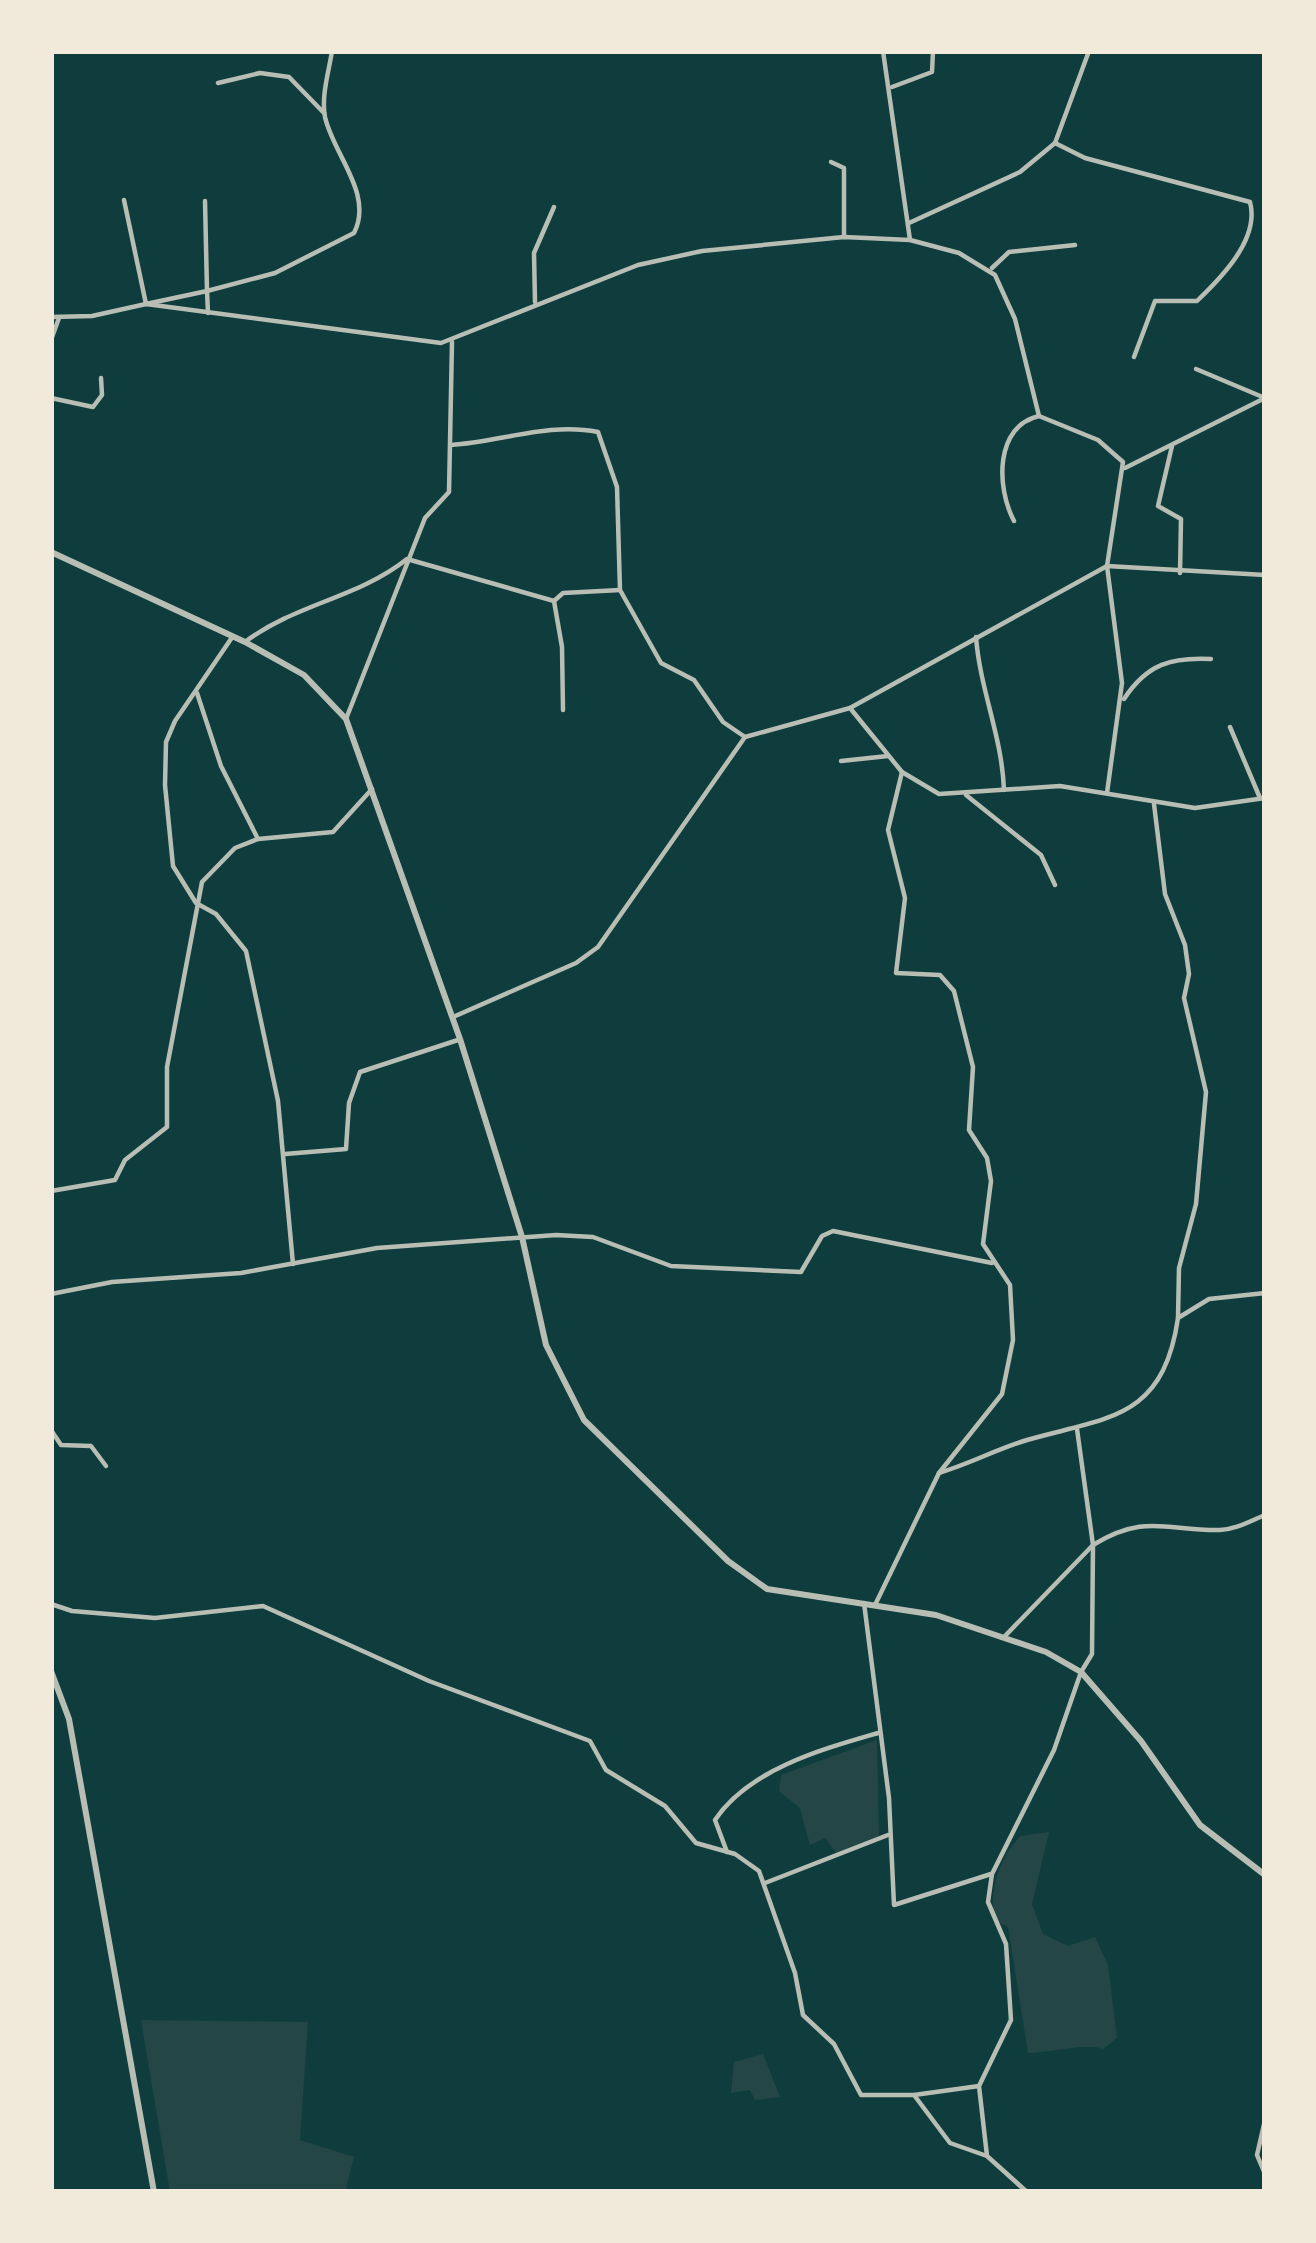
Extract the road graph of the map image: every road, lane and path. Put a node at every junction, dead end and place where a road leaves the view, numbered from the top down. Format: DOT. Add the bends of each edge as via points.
graph roads {
  1 [pos="332,51"];
  2 [pos="883,51"];
  3 [pos="933,51"];
  4 [pos="1089,51"];
  5 [pos="218,83"];
  6 [pos="892,86"];
  7 [pos="324,113"];
  8 [pos="1055,143"];
  9 [pos="831,162"];
  10 [pos="124,200"];
  11 [pos="205,201"];
  12 [pos="554,207"];
  13 [pos="909,223"];
  14 [pos="844,237"];
  15 [pos="910,240"];
  16 [pos="1075,245"];
  17 [pos="991,270"];
  18 [pos="207,291"];
  19 [pos="536,302"];
  20 [pos="146,304"];
  21 [pos="208,314"];
  22 [pos="55,317"];
  23 [pos="51,340"];
  24 [pos="453,340"];
  25 [pos="1134,357"];
  26 [pos="1196,369"];
  27 [pos="101,378"];
  28 [pos="51,398"];
  29 [pos="1265,398"];
  30 [pos="1040,416"];
  31 [pos="451,445"];
  32 [pos="1172,445"];
  33 [pos="1125,468"];
  34 [pos="1014,521"];
  35 [pos="51,552"];
  36 [pos="406,559"];
  37 [pos="1107,566"];
  38 [pos="1180,573"];
  39 [pos="1265,575"];
  40 [pos="620,590"];
  41 [pos="554,601"];
  42 [pos="233,636"];
  43 [pos="976,636"];
  44 [pos="245,642"];
  45 [pos="1211,659"];
  46 [pos="197,693"];
  47 [pos="1121,704"];
  48 [pos="850,708"];
  49 [pos="563,710"];
  50 [pos="346,719"];
  51 [pos="1230,728"];
  52 [pos="745,737"];
  53 [pos="888,756"];
  54 [pos="841,761"];
  55 [pos="902,772"];
  56 [pos="372,789"];
  57 [pos="1004,790"];
  58 [pos="1107,794"];
  59 [pos="966,795"];
  60 [pos="1263,798"];
  61 [pos="1154,804"];
  62 [pos="258,839"];
  63 [pos="1055,885"];
  64 [pos="196,903"];
  65 [pos="453,1017"];
  66 [pos="460,1039"];
  67 [pos="285,1154"];
  68 [pos="51,1191"];
  69 [pos="522,1237"];
  70 [pos="992,1263"];
  71 [pos="293,1264"];
  72 [pos="1265,1293"];
  73 [pos="51,1294"];
  74 [pos="1178,1318"];
  75 [pos="1077,1429"];
  76 [pos="51,1430"];
  77 [pos="106,1466"];
  78 [pos="939,1473"];
  79 [pos="1265,1515"];
  80 [pos="1093,1545"];
  81 [pos="51,1604"];
  82 [pos="864,1604"];
  83 [pos="875,1605"];
  84 [pos="1005,1636"];
  85 [pos="51,1671"];
  86 [pos="1081,1672"];
  87 [pos="879,1732"];
  88 [pos="888,1835"];
  89 [pos="727,1852"];
  90 [pos="992,1874"];
  91 [pos="1265,1875"];
  92 [pos="765,1883"];
  93 [pos="980,2086"];
  94 [pos="914,2095"];
  95 [pos="1265,2120"];
  96 [pos="987,2156"];
  97 [pos="1265,2174"];
  98 [pos="154,2192"];
  99 [pos="1027,2192"];
  1 -- 7 [label="street"];
  2 -- 6 [label="street"];
  3 -- 6 [label="street" via="932,72"];
  4 -- 8 [label="street"];
  5 -- 7 [label="street" via="289,76"];
  6 -- 13 [label="street"];
  7 -- 18 [label="street" via="358,201 354,233 275,273"];
  8 -- 13 [label="street" via="1020,172"];
  8 -- 25 [label="street" via="1085,158 1244,198 1252,208 1240,250 1198,300 1155,301"];
  9 -- 14 [label="street" via="844,168"];
  10 -- 20 [label="street"];
  11 -- 18 [label="street"];
  12 -- 19 [label="street" via="535,253"];
  13 -- 15 [label="street"];
  14 -- 15 [label="street"];
  14 -- 19 [label="street" via="702,251"];
  15 -- 17 [label="street"];
  16 -- 17 [label="street" via="1009,251"];
  17 -- 30 [label="street" via="1015,319"];
  18 -- 20 [label="street"];
  18 -- 21 [label="street"];
  19 -- 24 [label="street"];
  20 -- 21 [label="street"];
  20 -- 22 [label="street"];
  21 -- 24 [label="street"];
  22 -- 23 [label="street"];
  24 -- 31 [label="street"];
  26 -- 29 [label="street"];
  27 -- 28 [label="street" via="93,407"];
  29 -- 32 [label="street"];
  30 -- 33 [label="street" via="1114,449"];
  30 -- 34 [label="street" via="1010,433 1002,494"];
  31 -- 36 [label="street" via="449,492 424,518"];
  31 -- 40 [label="street" via="546,430 598,433 617,487"];
  32 -- 33 [label="street"];
  32 -- 38 [label="street" via="1158,506 1181,519"];
  33 -- 37 [label="street"];
  35 -- 42 [label="street"];
  36 -- 41 [label="street"];
  36 -- 44 [label="street" via="368,585 288,612"];
  36 -- 50 [label="street"];
  37 -- 38 [label="street"];
  37 -- 43 [label="street"];
  37 -- 47 [label="street"];
  38 -- 39 [label="street"];
  40 -- 41 [label="street" via="563,593"];
  40 -- 52 [label="street" via="661,663 694,680 723,722"];
  41 -- 49 [label="street"];
  42 -- 44 [label="street"];
  42 -- 46 [label="street"];
  43 -- 48 [label="street"];
  43 -- 57 [label="street"];
  44 -- 50 [label="street" via="304,675"];
  45 -- 47 [label="street" via="1156,666"];
  46 -- 62 [label="street" via="220,766"];
  46 -- 64 [label="street" via="166,742 165,785 173,866"];
  47 -- 58 [label="street"];
  48 -- 52 [label="street"];
  48 -- 53 [label="street"];
  50 -- 56 [label="street"];
  51 -- 60 [label="street"];
  52 -- 65 [label="street" via="598,947"];
  53 -- 54 [label="street"];
  53 -- 55 [label="street"];
  55 -- 59 [label="street" via="928,790"];
  55 -- 70 [label="street" via="888,830 905,898 896,973 940,975 954,991 975,1080 969,1130 989,1167 981,1228"];
  56 -- 62 [label="street" via="328,835"];
  56 -- 65 [label="street"];
  57 -- 58 [label="street"];
  57 -- 59 [label="street"];
  58 -- 61 [label="street"];
  59 -- 63 [label="street" via="1041,855"];
  60 -- 61 [label="street"];
  61 -- 74 [label="street" via="1206,1093"];
  62 -- 64 [label="street" via="212,866"];
  64 -- 67 [label="street" via="246,951"];
  64 -- 68 [label="street" via="166,1067 167,1127 125,1160 115,1180"];
  65 -- 66 [label="street"];
  66 -- 67 [label="street" via="359,1072 346,1149"];
  66 -- 69 [label="street"];
  67 -- 71 [label="street"];
  69 -- 70 [label="street" via="578,1235 671,1266 792,1274 808,1266 822,1236 833,1231"];
  69 -- 71 [label="street" via="377,1248"];
  69 -- 82 [label="street" via="545,1345 584,1420 745,1575 767,1588"];
  70 -- 78 [label="street" via="1013,1302 1008,1374 1002,1394"];
  71 -- 73 [label="street"];
  72 -- 74 [label="street" via="1209,1299"];
  74 -- 75 [label="street" via="1171,1355 1131,1410"];
  75 -- 78 [label="street"];
  75 -- 80 [label="street"];
  76 -- 77 [label="street" via="61,1445 92,1445"];
  78 -- 83 [label="street"];
  79 -- 80 [label="street" via="1222,1530 1136,1525"];
  80 -- 84 [label="street"];
  80 -- 86 [label="street" via="1093,1654"];
  81 -- 89 [label="street" via="154,1618 242,1604 284,1613 429,1681 590,1741 606,1770 665,1806 696,1843"];
  82 -- 83 [label="street"];
  82 -- 87 [label="street"];
  83 -- 84 [label="street"];
  84 -- 86 [label="street"];
  85 -- 98 [label="street" via="69,1719"];
  86 -- 90 [label="street" via="1054,1750"];
  86 -- 91 [label="street" via="1200,1825"];
  87 -- 88 [label="street"];
  87 -- 89 [label="street" via="774,1771 722,1810 716,1820"];
  88 -- 90 [label="street" via="896,1907"];
  88 -- 92 [label="street"];
  89 -- 92 [label="street"];
  90 -- 93 [label="street" via="988,1902 1006,1944 1011,2020"];
  92 -- 94 [label="street" via="807,2021 833,2044 861,2095"];
  93 -- 94 [label="street"];
  93 -- 96 [label="street"];
  94 -- 96 [label="street" via="950,2143"];
  95 -- 97 [label="street" via="1257,2155"];
  96 -- 99 [label="street"];
}
